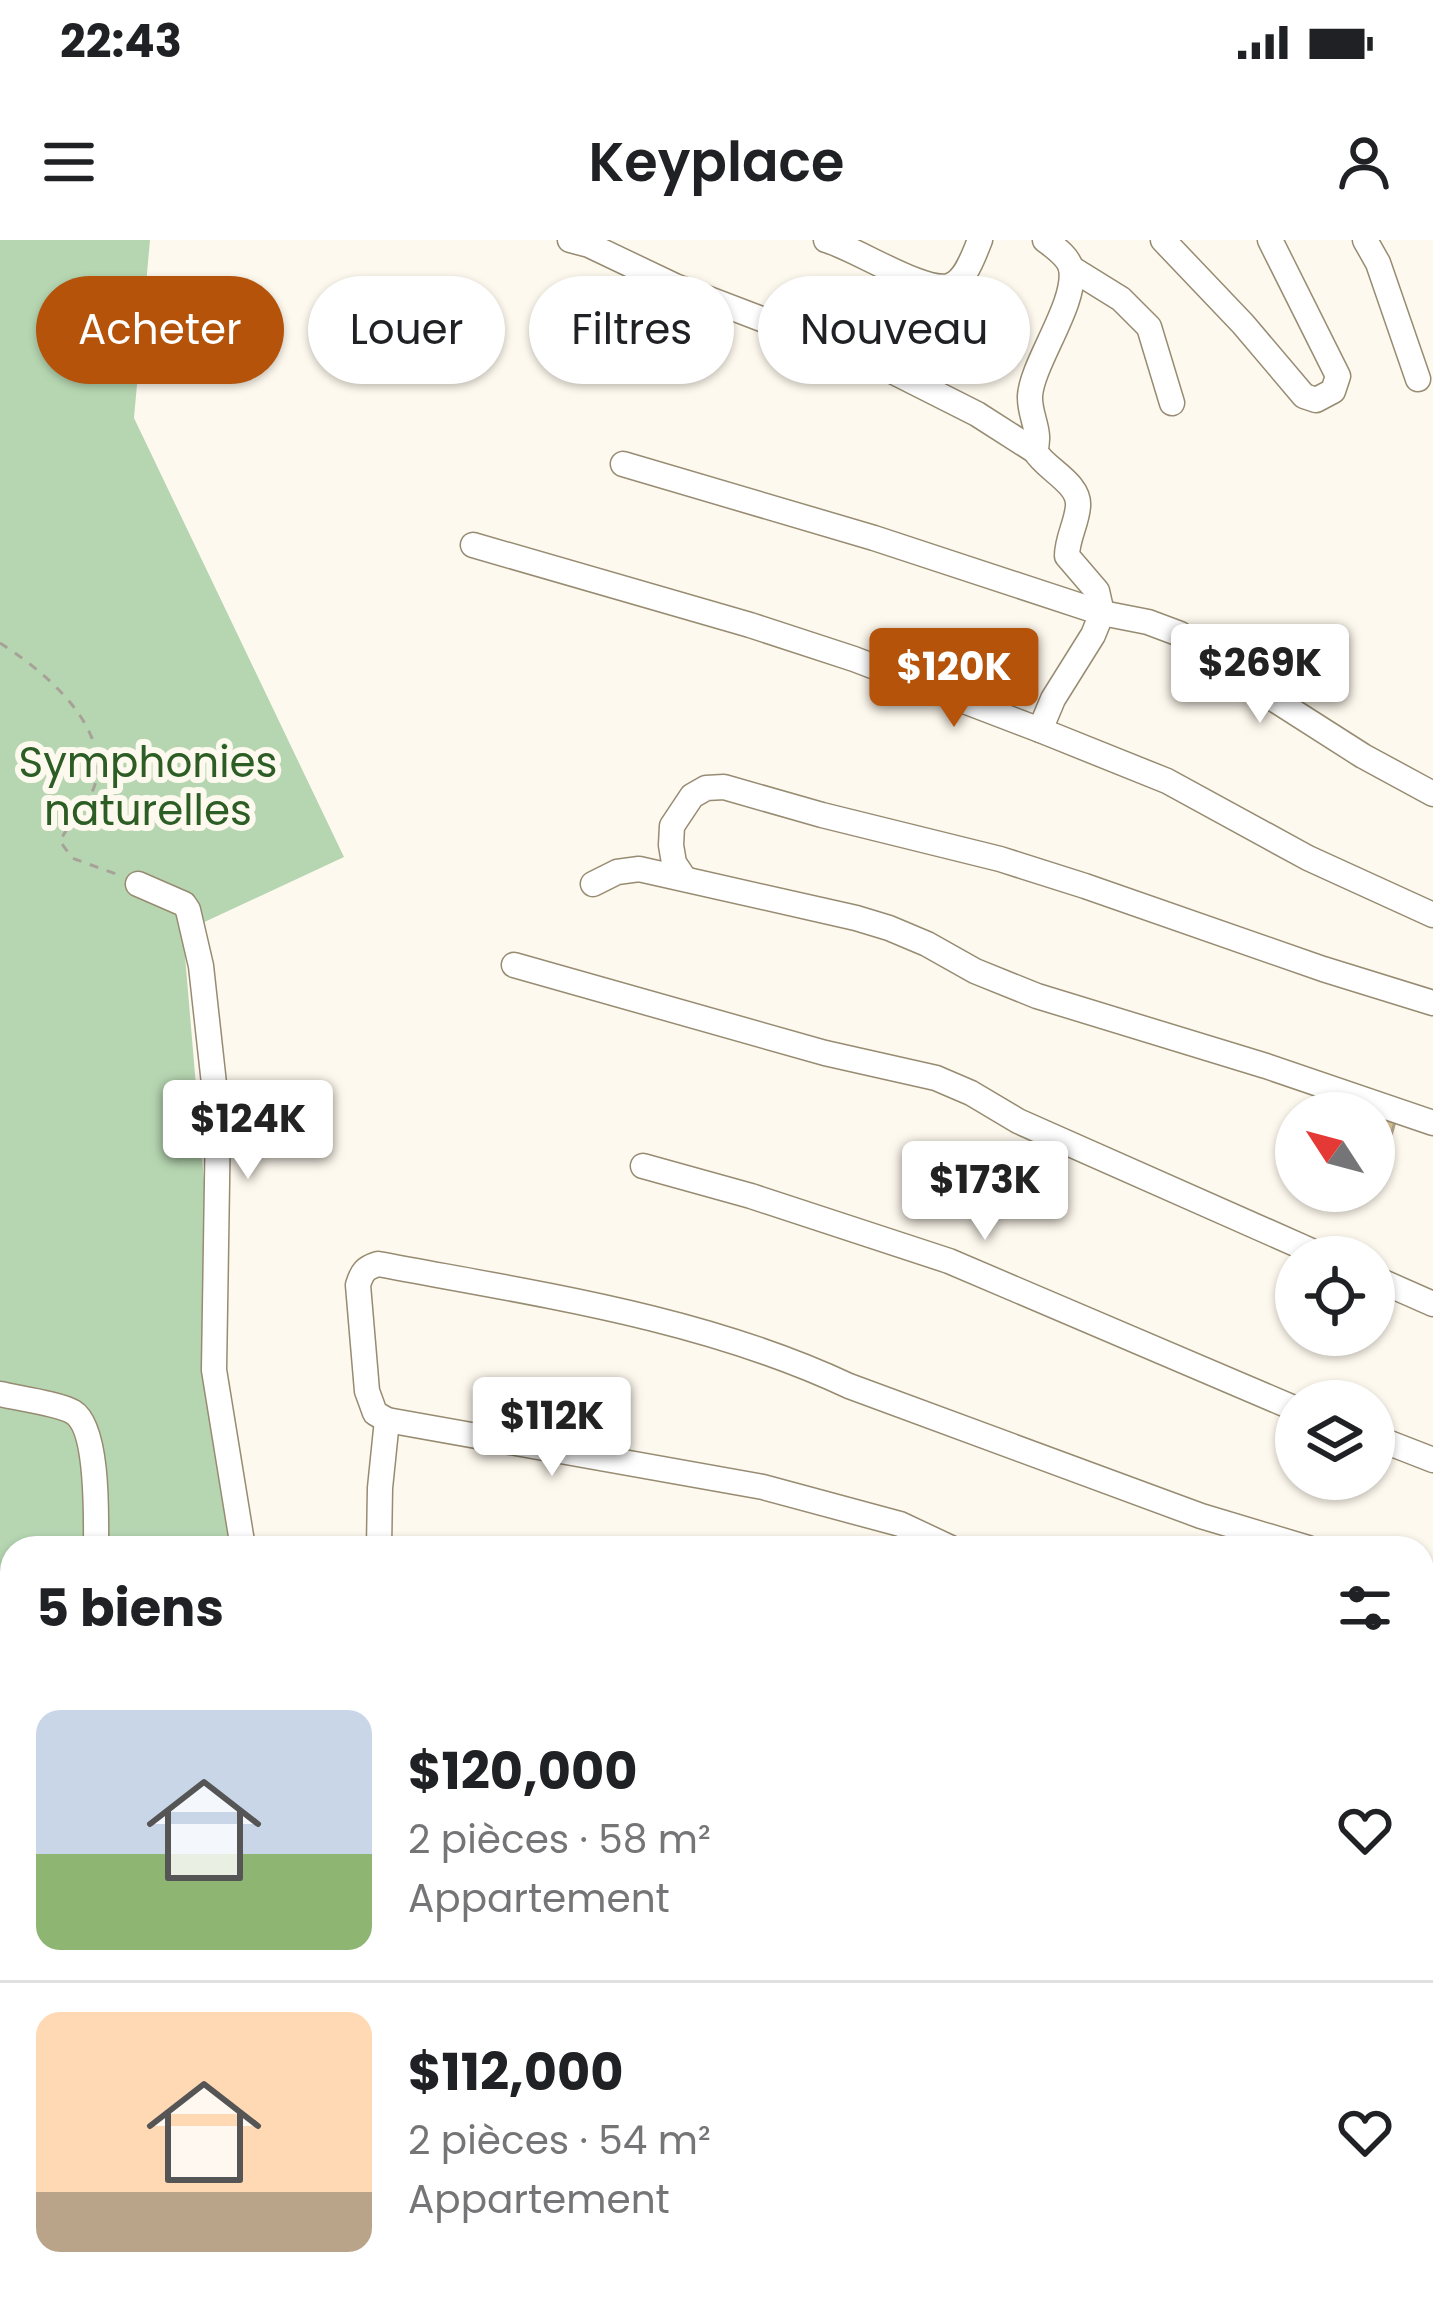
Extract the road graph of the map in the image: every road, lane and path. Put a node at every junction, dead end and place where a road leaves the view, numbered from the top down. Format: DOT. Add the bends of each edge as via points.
graph roads {
  1 [pos="570,240"];
  2 [pos="826,240"];
  3 [pos="980,240"];
  4 [pos="1045,240"];
  5 [pos="1163,240"];
  6 [pos="1365,240"];
  7 [pos="1268,243"];
  8 [pos="1071,268"];
  9 [pos="906,276"];
  10 [pos="962,276"];
  11 [pos="758,318"];
  12 [pos="1418,379"];
  13 [pos="921,384"];
  14 [pos="1172,403"];
  15 [pos="1035,452"];
  16 [pos="623,464"];
  17 [pos="473,545"];
  18 [pos="1102,613"];
  19 [pos="0,643"];
  20 [pos="1040,730"];
  21 [pos="1433,794"];
  22 [pos="684,878"];
  23 [pos="138,884"];
  24 [pos="593,884"];
  25 [pos="1433,915"];
  26 [pos="514,965"];
  27 [pos="1433,1003"];
  28 [pos="1433,1123"];
  29 [pos="643,1166"];
  30 [pos="1278,1236"];
  31 [pos="1395,1287"];
  32 [pos="1433,1304"];
  33 [pos="0,1394"];
  34 [pos="1275,1400"];
  35 [pos="387,1420"];
  36 [pos="1395,1445"];
  37 [pos="1433,1460"];
  38 [pos="96,1536"];
  39 [pos="241,1536"];
  40 [pos="379,1536"];
  41 [pos="926,1536"];
  42 [pos="1270,1536"];
  1 -- 11 [label="street"];
  2 -- 9 [label="street"];
  3 -- 10 [label="street"];
  4 -- 8 [label="street"];
  5 -- 7 [label="street" via="1316,400 1333,391 1338,376"];
  6 -- 12 [label="street"];
  8 -- 14 [label="street" via="1149,326"];
  8 -- 15 [label="street" via="1030,389"];
  13 -- 15 [label="street"];
  15 -- 18 [label="street" via="1076,493 1066,556 1092,582"];
  16 -- 18 [label="street"];
  17 -- 20 [label="street" via="854,659"];
  18 -- 20 [label="street"];
  18 -- 21 [label="street" via="1180,634"];
  19 -- 23 [label="path" via="75,705 88,728 97,776 63,833 64,848"];
  20 -- 25 [label="street" via="1167,782"];
  22 -- 24 [label="street" via="640,869"];
  22 -- 27 [label="street" via="674,863 672,826 692,796 724,787 1000,859"];
  22 -- 28 [label="street" via="889,928 1037,996"];
  23 -- 39 [label="street" via="184,904 201,966 218,1120 214,1370"];
  26 -- 30 [label="street" via="936,1078"];
  29 -- 34 [label="street" via="949,1261"];
  31 -- 32 [label="street"];
  33 -- 38 [label="street" via="73,1412 85,1425"];
  35 -- 40 [label="street"];
  35 -- 41 [label="street" via="764,1486"];
  35 -- 42 [label="street" via="370,1403 358,1286 378,1264 672,1323"];
  36 -- 37 [label="street"];
}
